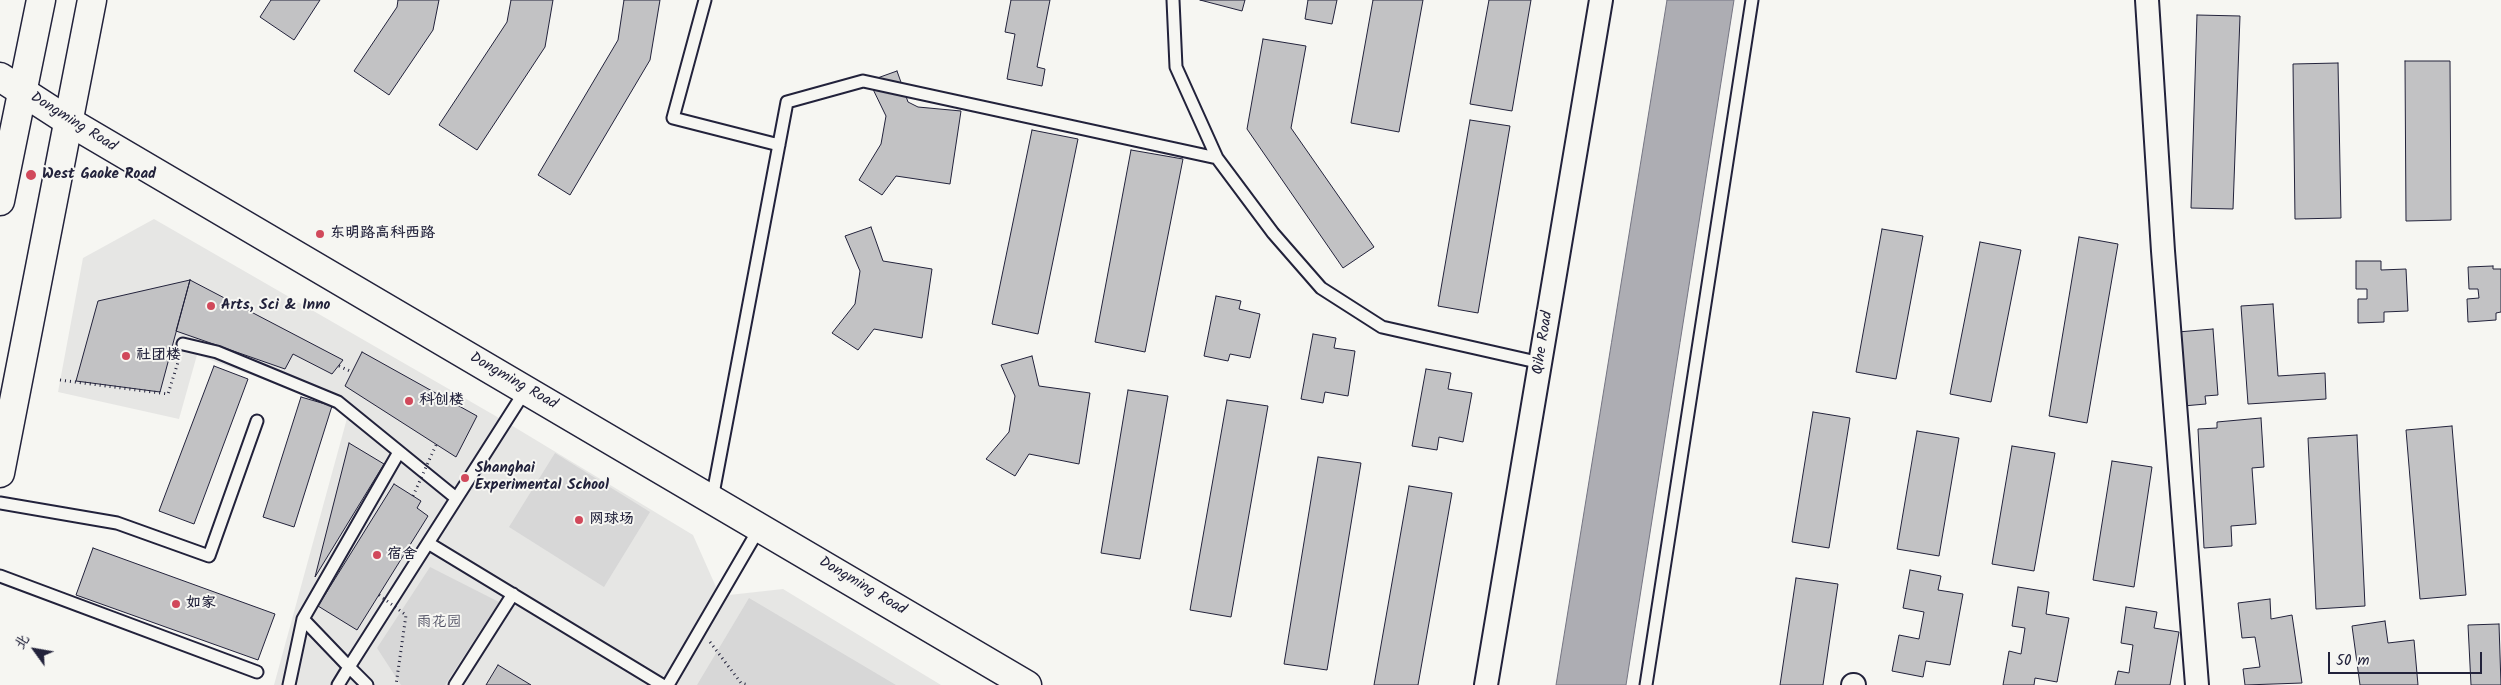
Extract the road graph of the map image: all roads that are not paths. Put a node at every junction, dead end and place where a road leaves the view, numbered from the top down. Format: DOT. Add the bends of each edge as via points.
graph roads {
  1 [pos="41,0"];
  2 [pos="92,0"];
  3 [pos="704,0"];
  4 [pos="1173,0"];
  5 [pos="1601,0"];
  6 [pos="1752,0"];
  7 [pos="2146,0"];
  8 [pos="11,84"];
  9 [pos="68,121"];
  10 [pos="779,145"];
  11 [pos="1218,158"];
  12 [pos="0,201"];
  13 [pos="183,344"];
  14 [pos="1541,363"];
  15 [pos="526,390"];
  16 [pos="257,421"];
  17 [pos="399,452"];
  18 [pos="0,473"];
  19 [pos="456,498"];
  20 [pos="712,499"];
  21 [pos="0,503"];
  22 [pos="760,528"];
  23 [pos="428,542"];
  24 [pos="0,576"];
  25 [pos="513,594"];
  26 [pos="303,619"];
  27 [pos="349,667"];
  28 [pos="257,672"];
  29 [pos="289,685"];
  30 [pos="338,685"];
  31 [pos="367,685"];
  32 [pos="455,685"];
  33 [pos="662,685"];
  34 [pos="668,685"];
  35 [pos="1026,685"];
  36 [pos="1486,685"];
  37 [pos="1646,685"];
  38 [pos="2198,685"];
  1 -- 8 [label="main road"];
  2 -- 9 [label="main road"];
  3 -- 10 [label="lane" via="673,118"];
  4 -- 11 [label="lane" via="1176,67"];
  5 -- 14 [label="street, Qihe Road"];
  6 -- 37 [label="lane"];
  7 -- 38 [label="street"];
  8 -- 9 [label="main road, Dongming Road"];
  8 -- 12 [label="main road"];
  9 -- 15 [label="main road, Dongming Road"];
  9 -- 18 [label="main road"];
  10 -- 11 [label="lane" via="787,102 863,81"];
  10 -- 20 [label="lane"];
  11 -- 14 [label="lane" via="1272,233 1322,288 1382,327"];
  13 -- 17 [label="lane" via="217,352 338,402"];
  14 -- 36 [label="street, Qihe Road"];
  15 -- 19 [label="lane"];
  15 -- 20 [label="main road, Dongming Road"];
  16 -- 21 [label="lane" via="209,556 117,523"];
  17 -- 19 [label="lane"];
  17 -- 26 [label="lane"];
  19 -- 23 [label="lane"];
  20 -- 22 [label="main road, Dongming Road"];
  22 -- 34 [label="lane"];
  22 -- 35 [label="main road, Dongming Road"];
  23 -- 25 [label="lane"];
  23 -- 27 [label="lane"];
  24 -- 28 [label="lane"];
  25 -- 32 [label="lane"];
  25 -- 33 [label="lane"];
  26 -- 27 [label="lane"];
  26 -- 29 [label="lane"];
  27 -- 30 [label="lane"];
  27 -- 31 [label="lane"];
}
